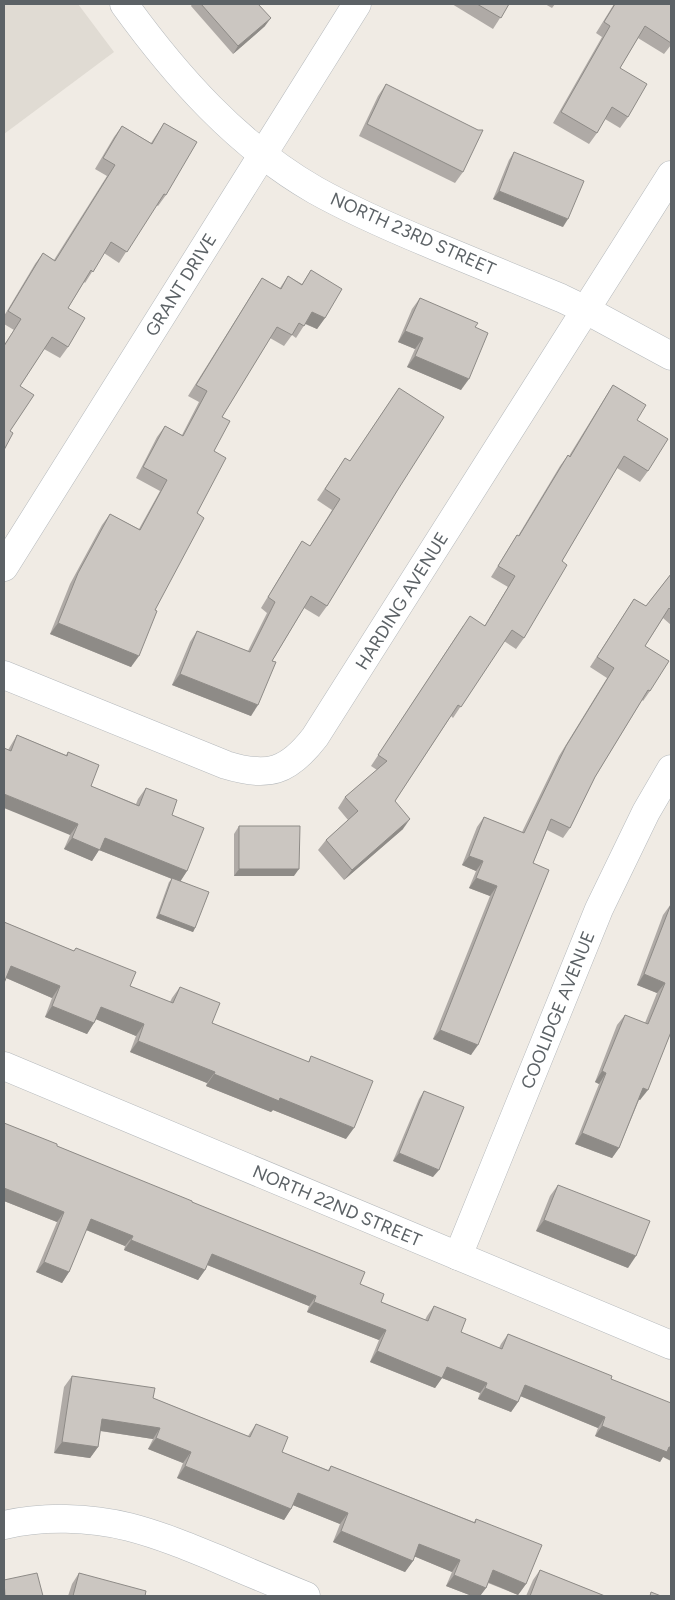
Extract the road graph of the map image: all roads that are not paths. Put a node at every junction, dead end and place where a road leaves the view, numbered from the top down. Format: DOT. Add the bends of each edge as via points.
graph roads {
  1 [pos="124,4"];
  2 [pos="358,4"];
  3 [pos="263,154"];
  4 [pos="671,175"];
  5 [pos="586,310"];
  6 [pos="671,356"];
  7 [pos="4,567"];
  8 [pos="4,675"];
  9 [pos="671,769"];
  10 [pos="4,1066"];
  11 [pos="458,1256"];
  12 [pos="671,1345"];
  13 [pos="4,1525"];
  14 [pos="306,1596"];
  1 -- 3 [label="street, NORTH 23RD STREET" via="160,52 203,100"];
  2 -- 3 [label="street, GRANT DRIVE"];
  3 -- 5 [label="street, NORTH 23RD STREET" via="314,189 366,217"];
  3 -- 7 [label="street, GRANT DRIVE"];
  4 -- 5 [label="street, HARDING AVENUE"];
  5 -- 6 [label="street, NORTH 23RD STREET"];
  5 -- 8 [label="street, HARDING AVENUE" via="315,737 290,763 258,772 234,768"];
  9 -- 11 [label="street, COOLIDGE AVENUE" via="646,812 599,909"];
  10 -- 11 [label="street, NORTH 22ND STREET"];
  11 -- 12 [label="street, NORTH 22ND STREET"];
  13 -- 14 [label="street" via="65,1519 128,1526"];
}
